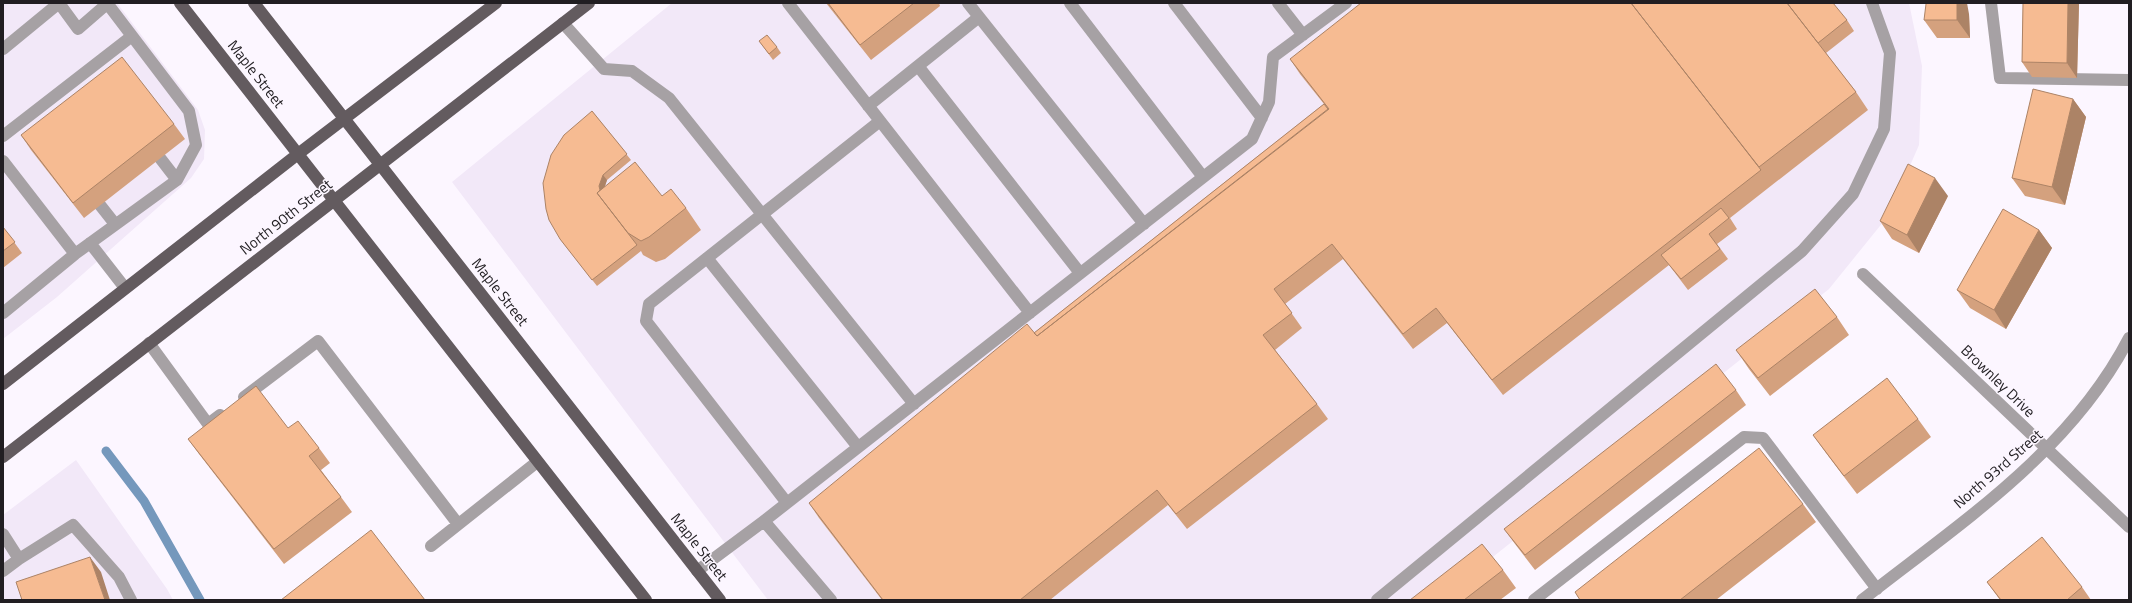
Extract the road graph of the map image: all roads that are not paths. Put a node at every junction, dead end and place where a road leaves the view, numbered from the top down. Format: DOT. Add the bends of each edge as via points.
graph roads {
  1 [pos="59,3"];
  2 [pos="107,3"];
  3 [pos="180,3"];
  4 [pos="254,3"];
  5 [pos="496,3"];
  6 [pos="589,3"];
  7 [pos="788,3"];
  8 [pos="968,3"];
  9 [pos="1070,3"];
  10 [pos="1174,3"];
  11 [pos="1278,3"];
  12 [pos="1346,3"];
  13 [pos="1872,3"];
  14 [pos="1991,3"];
  15 [pos="979,17"];
  16 [pos="563,23"];
  17 [pos="1303,35"];
  18 [pos="132,36"];
  19 [pos="3,49"];
  20 [pos="918,66"];
  21 [pos="90,70"];
  22 [pos="2129,80"];
  23 [pos="98,81"];
  24 [pos="868,106"];
  25 [pos="30,115"];
  26 [pos="1262,118"];
  27 [pos="345,119"];
  28 [pos="880,121"];
  29 [pos="38,127"];
  30 [pos="3,136"];
  31 [pos="298,154"];
  32 [pos="160,158"];
  33 [pos="3,161"];
  34 [pos="381,165"];
  35 [pos="1203,177"];
  36 [pos="177,180"];
  37 [pos="333,200"];
  38 [pos="100,205"];
  39 [pos="762,214"];
  40 [pos="115,224"];
  41 [pos="1144,224"];
  42 [pos="90,243"];
  43 [pos="75,254"];
  44 [pos="707,258"];
  45 [pos="1080,273"];
  46 [pos="1863,274"];
  47 [pos="125,288"];
  48 [pos="1030,312"];
  49 [pos="3,313"];
  50 [pos="2129,338"];
  51 [pos="149,343"];
  52 [pos="3,384"];
  53 [pos="914,404"];
  54 [pos="858,447"];
  55 [pos="2047,450"];
  56 [pos="3,457"];
  57 [pos="538,462"];
  58 [pos="787,503"];
  59 [pos="764,520"];
  60 [pos="458,524"];
  61 [pos="2129,527"];
  62 [pos="3,534"];
  63 [pos="431,546"];
  64 [pos="19,559"];
  65 [pos="3,571"];
  66 [pos="697,571"];
  67 [pos="1877,589"];
  68 [pos="1549,595"];
  69 [pos="131,600"];
  70 [pos="646,600"];
  71 [pos="720,600"];
  72 [pos="831,600"];
  73 [pos="1377,600"];
  74 [pos="1534,600"];
  75 [pos="1862,600"];
  1 -- 2 [label="street" via="78,29"];
  1 -- 19 [label="street"];
  2 -- 18 [label="street"];
  3 -- 31 [label="main road, Maple Street"];
  4 -- 27 [label="main road, Maple Street"];
  5 -- 27 [label="main road"];
  6 -- 16 [label="main road, North 90th Street"];
  7 -- 24 [label="street"];
  8 -- 15 [label="street"];
  9 -- 35 [label="street"];
  10 -- 26 [label="street"];
  11 -- 17 [label="street"];
  12 -- 17 [label="street"];
  13 -- 73 [label="street" via="1890,54 1884,129 1853,194 1802,251"];
  14 -- 22 [label="street" via="2000,78"];
  15 -- 20 [label="street"];
  15 -- 41 [label="street"];
  16 -- 34 [label="main road, North 90th Street"];
  16 -- 39 [label="street" via="604,70 632,71 669,98"];
  17 -- 26 [label="street" via="1273,57 1269,102"];
  18 -- 21 [label="street"];
  18 -- 36 [label="street" via="189,111 196,145"];
  20 -- 24 [label="street"];
  20 -- 45 [label="street"];
  21 -- 23 [label="street"];
  21 -- 25 [label="street"];
  24 -- 28 [label="street"];
  25 -- 29 [label="street"];
  25 -- 30 [label="street"];
  26 -- 35 [label="street" via="1252,139"];
  27 -- 31 [label="main road"];
  27 -- 34 [label="main road, Maple Street"];
  28 -- 39 [label="street"];
  28 -- 48 [label="street"];
  31 -- 37 [label="main road, Maple Street"];
  31 -- 47 [label="main road"];
  32 -- 36 [label="street"];
  33 -- 43 [label="street"];
  34 -- 37 [label="main road, North 90th Street"];
  34 -- 66 [label="main road, Maple Street"];
  35 -- 41 [label="street"];
  36 -- 40 [label="street"];
  37 -- 51 [label="main road, North 90th Street"];
  37 -- 57 [label="main road, Maple Street"];
  38 -- 40 [label="street"];
  39 -- 44 [label="street"];
  39 -- 53 [label="street"];
  40 -- 42 [label="street"];
  41 -- 45 [label="street"];
  42 -- 43 [label="street"];
  42 -- 47 [label="street"];
  43 -- 49 [label="street"];
  44 -- 54 [label="street"];
  44 -- 58 [label="street" via="649,304 646,321"];
  45 -- 48 [label="street"];
  46 -- 55 [label="street, Brownley Drive"];
  47 -- 52 [label="main road"];
  48 -- 53 [label="street"];
  50 -- 55 [label="street, North 93rd Street" via="2099,387"];
  51 -- 56 [label="main road, North 90th Street"];
  51 -- 60 [label="street" via="208,424 318,341"];
  53 -- 54 [label="street"];
  54 -- 58 [label="street"];
  55 -- 61 [label="street, Brownley Drive"];
  55 -- 67 [label="street, North 93rd Street" via="1996,496"];
  57 -- 60 [label="street"];
  57 -- 70 [label="main road, Maple Street"];
  58 -- 59 [label="street"];
  59 -- 66 [label="street"];
  59 -- 72 [label="street"];
  60 -- 63 [label="street"];
  62 -- 64 [label="street"];
  64 -- 65 [label="street"];
  64 -- 69 [label="street" via="73,525 119,577"];
  66 -- 71 [label="main road, Maple Street"];
  67 -- 68 [label="street" via="1763,438 1744,437"];
  67 -- 75 [label="street, North 93rd Street"];
  68 -- 74 [label="street"];
}
